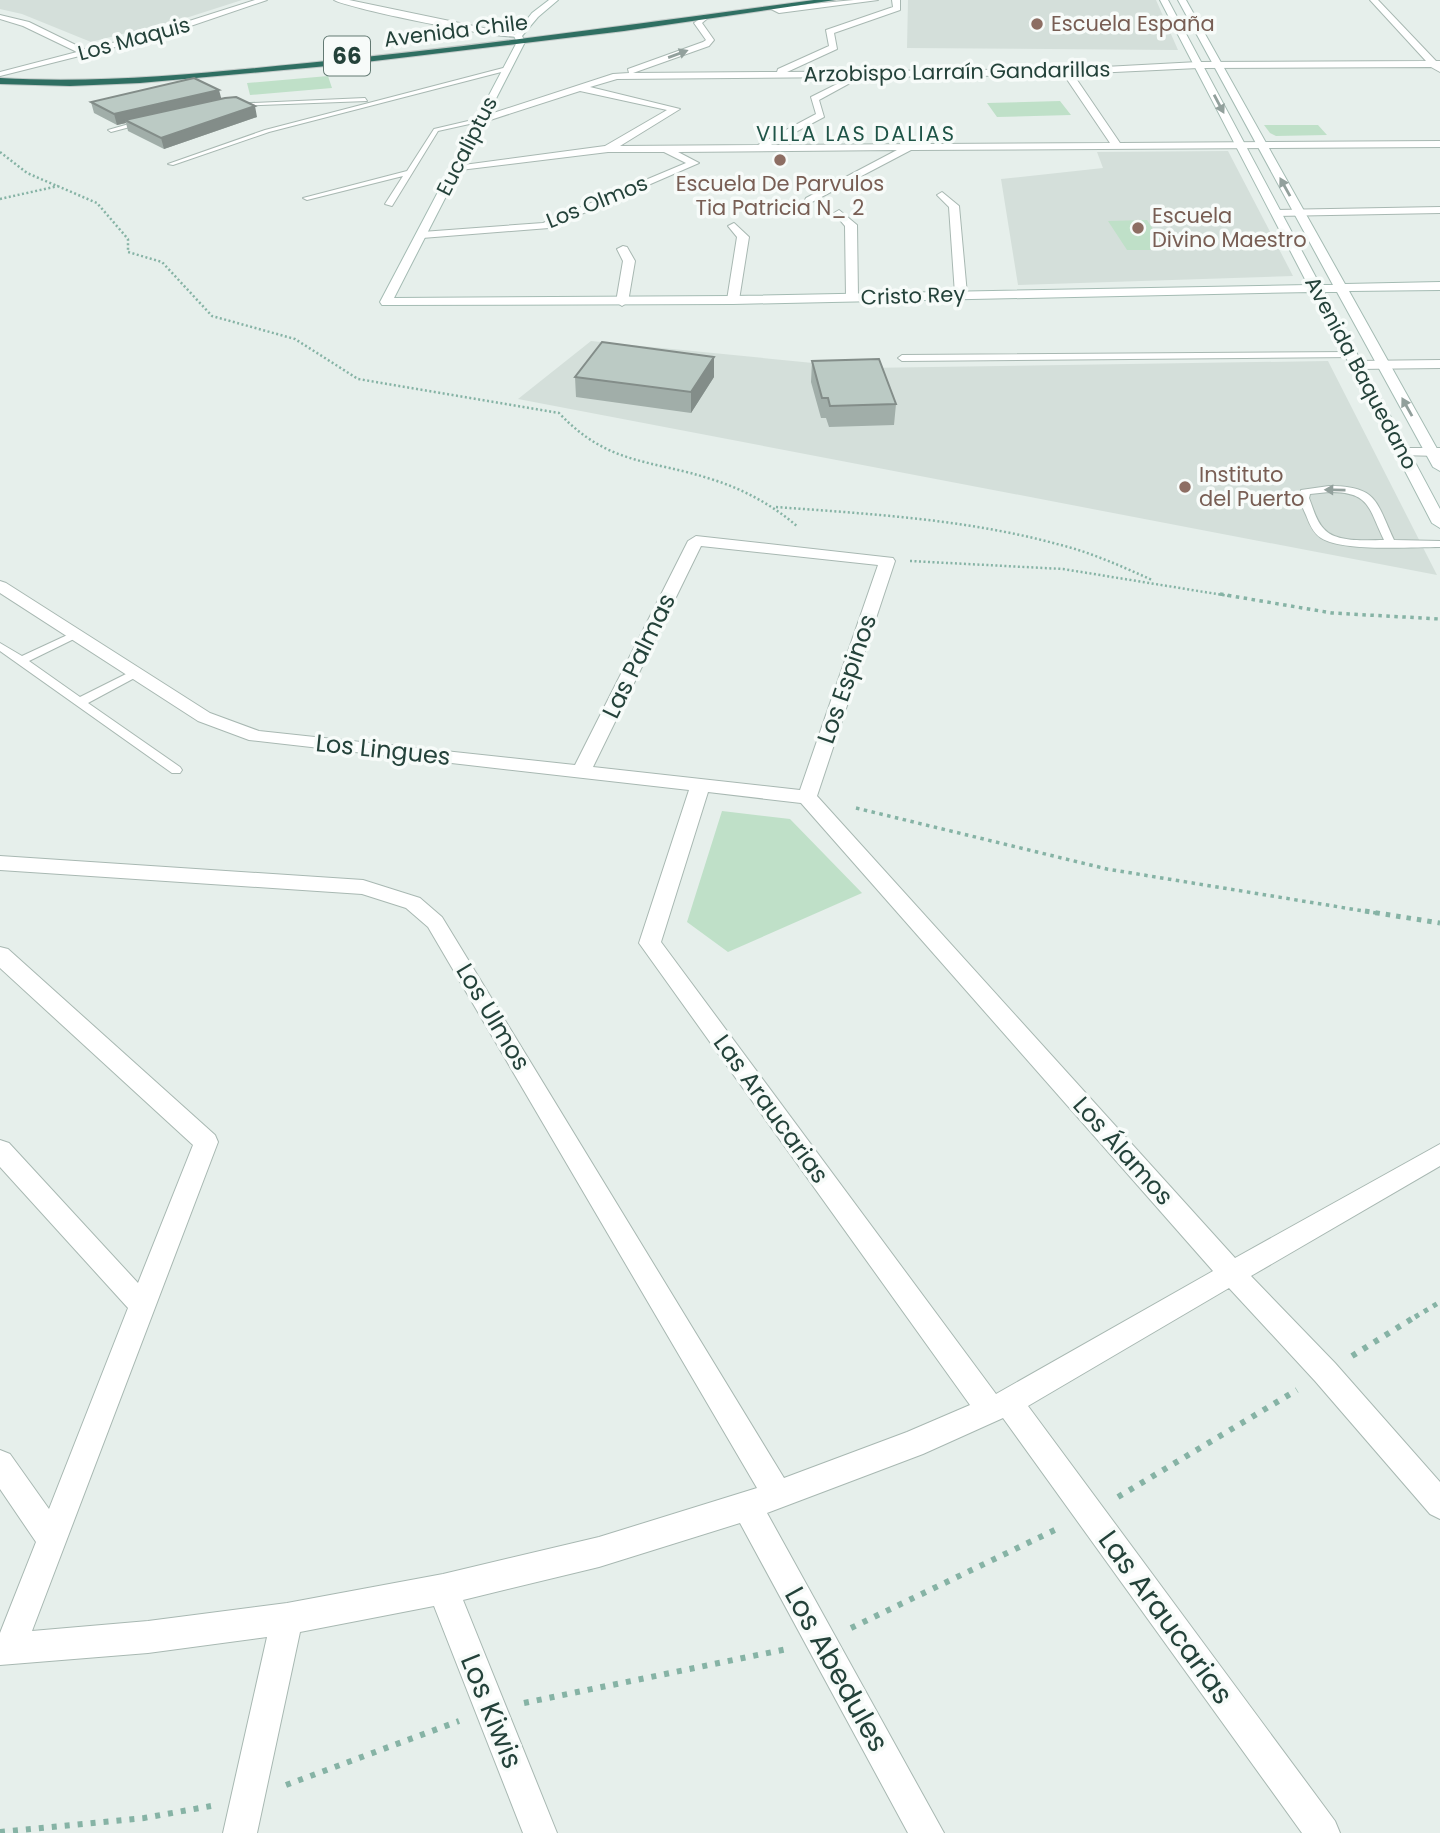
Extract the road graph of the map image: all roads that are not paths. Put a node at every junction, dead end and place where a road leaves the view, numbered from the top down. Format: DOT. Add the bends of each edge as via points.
graph roads {
  1 [pos="263,0"];
  2 [pos="338,0"];
  3 [pos="554,0"];
  4 [pos="794,0"];
  5 [pos="831,0"];
  6 [pos="874,0"];
  7 [pos="896,0"];
  8 [pos="1164,0"];
  9 [pos="1182,0"];
  10 [pos="1374,0"];
  11 [pos="773,8"];
  12 [pos="0,17"];
  13 [pos="705,17"];
  14 [pos="520,39"];
  15 [pos="86,53"];
  16 [pos="1198,65"];
  17 [pos="1217,65"];
  18 [pos="1438,66"];
  19 [pos="507,69"];
  20 [pos="1068,72"];
  21 [pos="865,74"];
  22 [pos="773,75"];
  23 [pos="616,76"];
  24 [pos="1,79"];
  25 [pos="580,88"];
  26 [pos="395,99"];
  27 [pos="227,104"];
  28 [pos="481,120"];
  29 [pos="149,121"];
  30 [pos="111,130"];
  31 [pos="1440,141"];
  32 [pos="1261,144"];
  33 [pos="1116,145"];
  34 [pos="1241,145"];
  35 [pos="910,147"];
  36 [pos="757,148"];
  37 [pos="608,149"];
  38 [pos="663,149"];
  39 [pos="172,164"];
  40 [pos="456,169"];
  41 [pos="410,172"];
  42 [pos="943,195"];
  43 [pos="307,198"];
  44 [pos="810,200"];
  45 [pos="389,204"];
  46 [pos="1440,211"];
  47 [pos="839,213"];
  48 [pos="1276,213"];
  49 [pos="1299,213"];
  50 [pos="734,226"];
  51 [pos="422,235"];
  52 [pos="623,249"];
  53 [pos="1440,286"];
  54 [pos="1316,287"];
  55 [pos="1341,288"];
  56 [pos="961,294"];
  57 [pos="852,297"];
  58 [pos="733,300"];
  59 [pos="386,302"];
  60 [pos="622,302"];
  61 [pos="902,358"];
  62 [pos="1354,360"];
  63 [pos="1440,364"];
  64 [pos="1383,365"];
  65 [pos="1403,452"];
  66 [pos="1436,452"];
  67 [pos="1440,467"];
  68 [pos="1440,523"];
  69 [pos="1390,542"];
  70 [pos="1440,544"];
  71 [pos="887,561"];
  72 [pos="0,586"];
  73 [pos="76,634"];
  74 [pos="0,646"];
  75 [pos="21,661"];
  76 [pos="136,673"];
  77 [pos="80,702"];
  78 [pos="176,770"];
  79 [pos="582,771"];
  80 [pos="701,786"];
  81 [pos="807,797"];
  82 [pos="0,863"];
  83 [pos="0,955"];
  84 [pos="0,1150"];
  85 [pos="1440,1154"];
  86 [pos="1232,1273"];
  87 [pos="143,1306"];
  88 [pos="999,1406"];
  89 [pos="0,1464"];
  90 [pos="778,1495"];
  91 [pos="1440,1504"];
  92 [pos="747,1506"];
  93 [pos="53,1540"];
  94 [pos="443,1589"];
  95 [pos="287,1619"];
  96 [pos="5,1648"];
  97 [pos="240,1833"];
  98 [pos="540,1833"];
  99 [pos="927,1833"];
  100 [pos="1323,1833"];
  1 -- 15 [label="street, Los Maquis"];
  2 -- 14 [label="street"];
  3 -- 14 [label="street, Eucaliptus" via="535,15"];
  4 -- 14 [label="highway, Avenida Chile / 66"];
  5 -- 11 [label="highway, Avenida Chile / 66"];
  6 -- 11 [label="street"];
  7 -- 22 [label="street" via="897,8 829,32 834,47"];
  8 -- 16 [label="street, Avenida Baquedano"];
  9 -- 17 [label="street, Avenida Baquedano"];
  10 -- 18 [label="street"];
  11 -- 13 [label="highway, Avenida Chile / 66"];
  12 -- 15 [label="street" via="26,24"];
  13 -- 14 [label="highway, Avenida Chile / 66"];
  23 -- 13 [label="street, one-way" via="706,44 710,40 698,23"];
  14 -- 19 [label="street, Eucaliptus"];
  14 -- 24 [label="highway, Avenida Chile / 66" via="176,71"];
  14 -- 24 [label="highway, Avenida Chile / 66" via="248,71 86,83"];
  15 -- 24 [label="street, Los Maquis"];
  16 -- 17 [label="street, Arzobispo Larraín Gandarillas"];
  16 -- 20 [label="street, Arzobispo Larraín Gandarillas"];
  16 -- 34 [label="street, Avenida Baquedano, one-way"];
  17 -- 18 [label="street, Arzobispo Larraín Gandarillas"];
  17 -- 32 [label="street, Avenida Baquedano"];
  19 -- 26 [label="lane"];
  19 -- 28 [label="street, Eucaliptus"];
  20 -- 21 [label="street, Arzobispo Larraín Gandarillas"];
  20 -- 33 [label="street"];
  21 -- 22 [label="street, Arzobispo Larraín Gandarillas"];
  21 -- 36 [label="street" via="814,99 821,115"];
  22 -- 23 [label="street, Arzobispo Larraín Gandarillas"];
  23 -- 25 [label="street, Arzobispo Larraín Gandarillas"];
  25 -- 28 [label="street, Arzobispo Larraín Gandarillas"];
  25 -- 37 [label="street" via="676,109"];
  26 -- 27 [label="lane"];
  26 -- 39 [label="lane" via="267,131"];
  28 -- 40 [label="street, Eucaliptus"];
  28 -- 41 [label="lane" via="436,130"];
  29 -- 30 [label="lane"];
  31 -- 32 [label="street"];
  32 -- 34 [label="street"];
  49 -- 32 [label="street, Avenida Baquedano, one-way"];
  33 -- 34 [label="street"];
  33 -- 35 [label="street"];
  34 -- 48 [label="street, Avenida Baquedano"];
  35 -- 36 [label="street"];
  35 -- 44 [label="street"];
  36 -- 38 [label="street"];
  37 -- 38 [label="street"];
  37 -- 40 [label="street"];
  38 -- 51 [label="street, Los Olmos" via="694,163 545,226"];
  40 -- 51 [label="street, Eucaliptus"];
  41 -- 43 [label="lane"];
  41 -- 45 [label="lane"];
  42 -- 56 [label="street" via="954,206"];
  46 -- 49 [label="street"];
  47 -- 57 [label="street" via="851,225"];
  48 -- 49 [label="street"];
  48 -- 54 [label="street, Avenida Baquedano"];
  49 -- 55 [label="street, Avenida Baquedano"];
  50 -- 58 [label="street" via="743,237"];
  51 -- 59 [label="street, Eucaliptus"];
  52 -- 60 [label="street" via="629,261"];
  53 -- 55 [label="street, Cristo Rey"];
  54 -- 55 [label="street, Cristo Rey"];
  54 -- 56 [label="street, Cristo Rey"];
  54 -- 62 [label="street, Avenida Baquedano"];
  55 -- 64 [label="street, Avenida Baquedano"];
  56 -- 57 [label="street, Cristo Rey"];
  57 -- 58 [label="street, Cristo Rey"];
  58 -- 60 [label="street, Cristo Rey"];
  59 -- 60 [label="street, Cristo Rey"];
  61 -- 62 [label="lane"];
  62 -- 64 [label="street"];
  62 -- 65 [label="street, Avenida Baquedano"];
  63 -- 64 [label="street"];
  66 -- 64 [label="street, Avenida Baquedano, one-way"];
  65 -- 66 [label="street"];
  65 -- 68 [label="street, Avenida Baquedano"];
  66 -- 67 [label="street, Avenida Baquedano"];
  69 -- 69 [label="lane, one-way" via="1364,494 1354,490 1305,492 1318,530 1325,536"];
  69 -- 70 [label="lane"];
  71 -- 79 [label="street, Las Palmas" via="696,541"];
  71 -- 81 [label="street, Los Espinos"];
  72 -- 73 [label="street, Los Lingues"];
  73 -- 75 [label="lane"];
  73 -- 76 [label="street, Los Lingues"];
  74 -- 75 [label="lane"];
  75 -- 77 [label="lane"];
  76 -- 77 [label="lane"];
  76 -- 79 [label="street, Los Lingues" via="204,716 256,736"];
  77 -- 78 [label="lane"];
  79 -- 80 [label="street, Los Lingues"];
  80 -- 81 [label="street, Los Lingues"];
  80 -- 88 [label="street, Las Araucarias" via="650,943"];
  81 -- 86 [label="street, Los Álamos"];
  82 -- 90 [label="street, Los Ulmos" via="363,887 413,903 435,922"];
  83 -- 87 [label="street" via="206,1142"];
  84 -- 87 [label="street"];
  85 -- 86 [label="street"];
  86 -- 88 [label="street"];
  86 -- 91 [label="street, Los Álamos"];
  87 -- 93 [label="street"];
  88 -- 90 [label="street"];
  88 -- 100 [label="street, Las Araucarias" via="1091,1513"];
  89 -- 93 [label="street"];
  90 -- 92 [label="street"];
  92 -- 94 [label="street" via="599,1552"];
  92 -- 99 [label="street, Los Abedules"];
  93 -- 96 [label="street"];
  94 -- 95 [label="street"];
  94 -- 98 [label="street, Los Kiwis"];
  95 -- 96 [label="street" via="148,1637"];
  95 -- 97 [label="street"];
}
